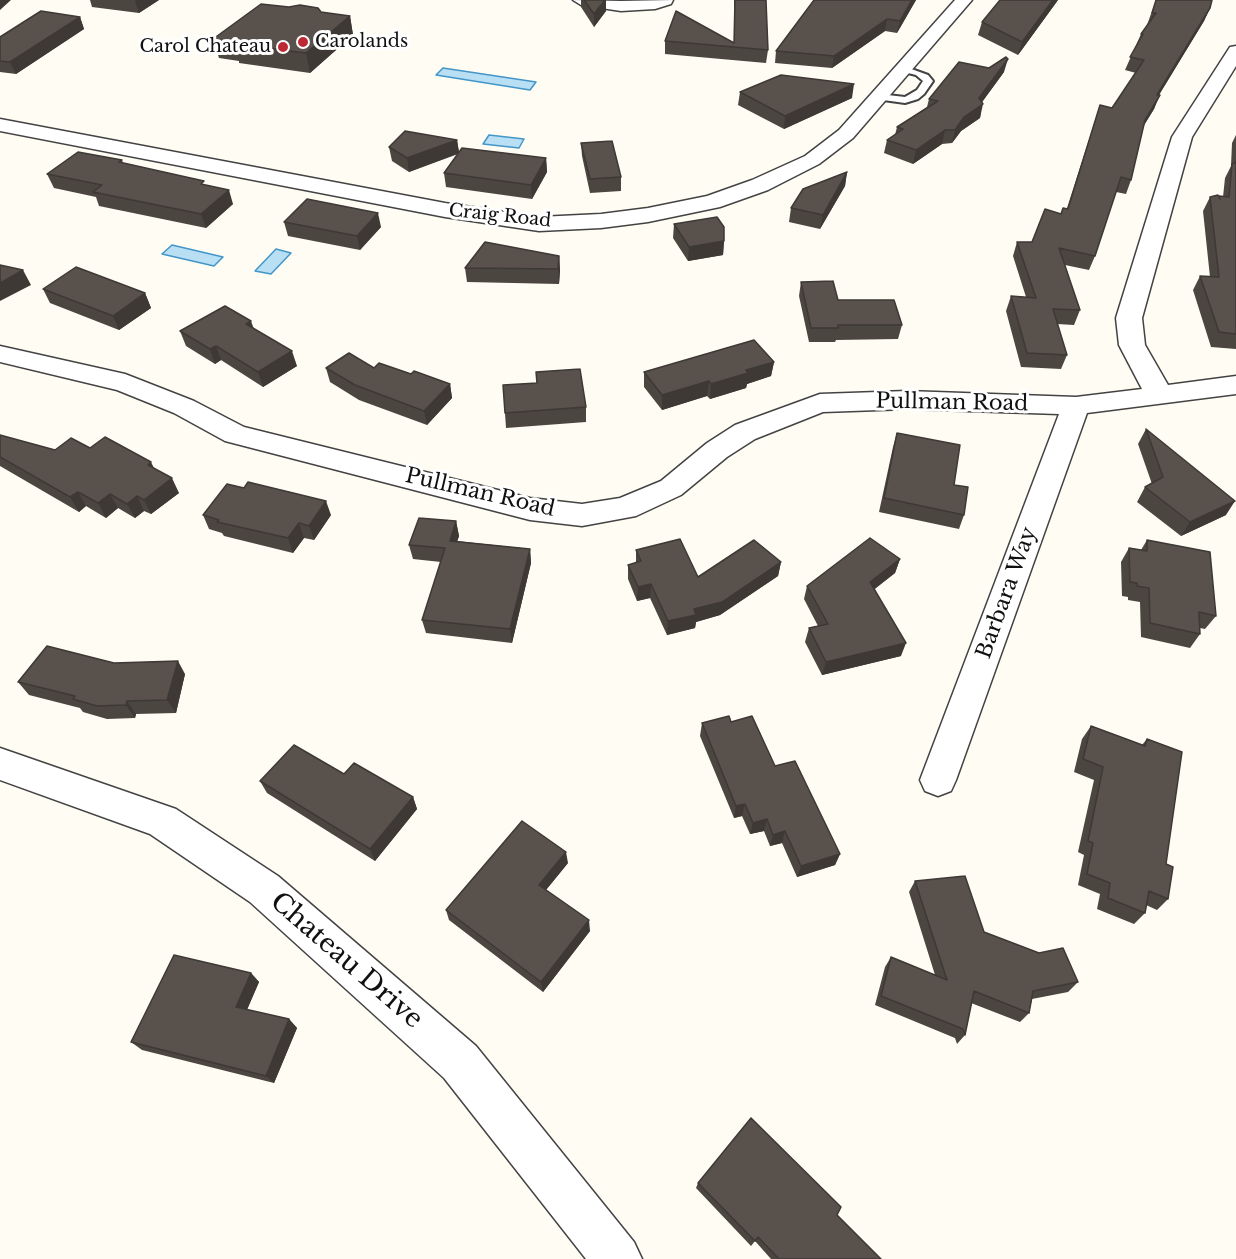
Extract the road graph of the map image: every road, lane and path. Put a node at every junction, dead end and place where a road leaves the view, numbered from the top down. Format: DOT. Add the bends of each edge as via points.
graph roads {
  1 [pos="581,0"];
  2 [pos="665,0"];
  3 [pos="964,0"];
  4 [pos="1236,51"];
  5 [pos="903,69"];
  6 [pos="879,97"];
  7 [pos="0,125"];
  8 [pos="0,354"];
  9 [pos="1236,385"];
  10 [pos="1160,396"];
  11 [pos="1076,406"];
  12 [pos="0,764"];
  13 [pos="938,780"];
  14 [pos="617,1259"];
  1 -- 2 [label="street" via="621,6"];
  3 -- 5 [label="street, Craig Road"];
  4 -- 10 [label="street" via="1182,137 1129,318 1132,345"];
  5 -- 6 [label="street, Craig Road"];
  5 -- 6 [label="lane" via="925,77 928,81 921,92 905,100"];
  6 -- 7 [label="street, Craig Road" via="846,134 812,160 760,185 712,201 648,215 539,224 364,196"];
  8 -- 11 [label="street, Pullman Road" via="125,383 235,434 530,509 582,515 625,508 671,488 745,432 820,403 907,400"];
  9 -- 10 [label="street, Pullman Road"];
  10 -- 11 [label="street, Pullman Road"];
  11 -- 13 [label="street, Barbara Way"];
  12 -- 14 [label="street, Chateau Drive" via="164,821 264,889 460,1062"];
}
